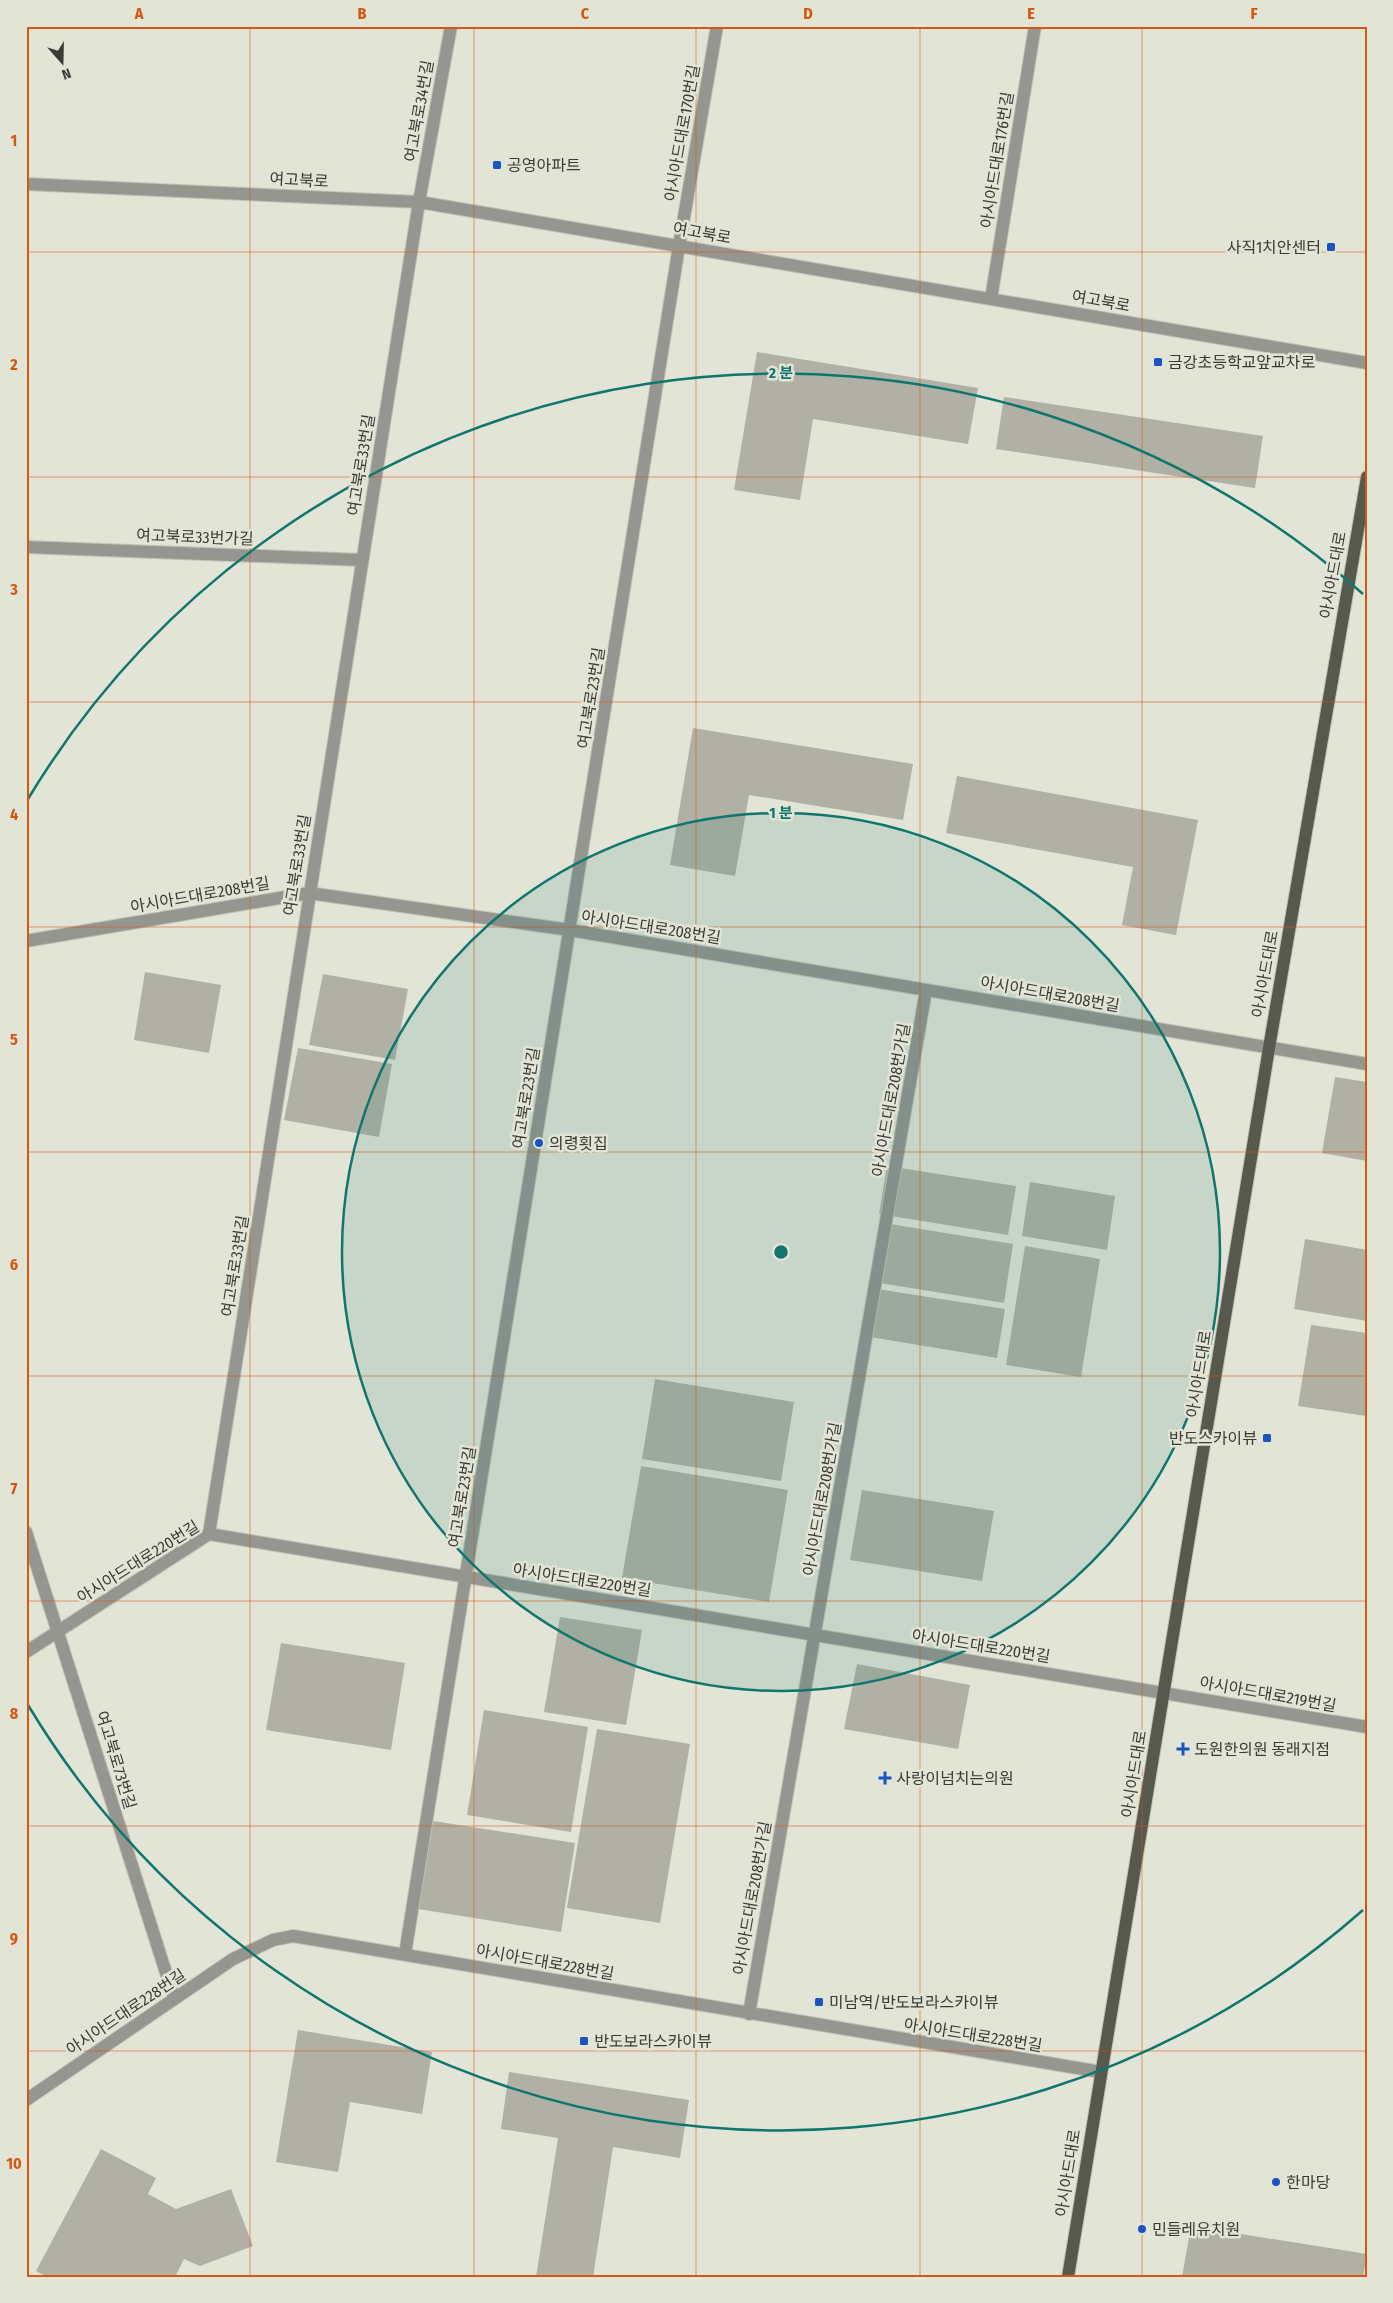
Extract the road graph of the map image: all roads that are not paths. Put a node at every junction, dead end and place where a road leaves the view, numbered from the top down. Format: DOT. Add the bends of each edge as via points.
graph roads {
  1 [pos="451,26"];
  2 [pos="717,26"];
  3 [pos="1035,26"];
  4 [pos="26,184"];
  5 [pos="420,202"];
  6 [pos="679,246"];
  7 [pos="991,299"];
  8 [pos="1367,363"];
  9 [pos="1367,477"];
  10 [pos="26,546"];
  11 [pos="362,560"];
  12 [pos="309,894"];
  13 [pos="570,930"];
  14 [pos="26,941"];
  15 [pos="926,990"];
  16 [pos="1269,1048"];
  17 [pos="1367,1064"];
  18 [pos="26,1532"];
  19 [pos="209,1534"];
  20 [pos="466,1577"];
  21 [pos="59,1631"];
  22 [pos="814,1635"];
  23 [pos="26,1652"];
  24 [pos="1164,1693"];
  25 [pos="1367,1727"];
  26 [pos="405,1954"];
  27 [pos="174,1998"];
  28 [pos="748,2014"];
  29 [pos="1101,2072"];
  30 [pos="26,2100"];
  31 [pos="1068,2277"];
  1 -- 5 [label="street, 여고북로34번길"];
  2 -- 6 [label="street, 아시아드대로170번길"];
  3 -- 7 [label="street, 아시아드대로176번길"];
  4 -- 5 [label="street, 여고북로"];
  5 -- 6 [label="street, 여고북로"];
  5 -- 11 [label="street, 여고북로33번길"];
  6 -- 7 [label="street, 여고북로"];
  6 -- 13 [label="street, 여고북로23번길"];
  7 -- 8 [label="street, 여고북로"];
  9 -- 16 [label="main road, 아시아드대로"];
  10 -- 11 [label="street, 여고북로33번가길"];
  11 -- 12 [label="street, 여고북로33번길"];
  12 -- 13 [label="street, 아시아드대로208번길"];
  12 -- 14 [label="street, 아시아드대로208번길"];
  12 -- 19 [label="street, 여고북로33번길"];
  13 -- 15 [label="street, 아시아드대로208번길"];
  13 -- 20 [label="street, 여고북로23번길"];
  15 -- 16 [label="street, 아시아드대로208번길"];
  15 -- 22 [label="street, 아시아드대로208번가길"];
  16 -- 17 [label="street, 아시아드대로208번길"];
  16 -- 24 [label="main road, 아시아드대로"];
  18 -- 21 [label="street, 여고북로73번길"];
  19 -- 20 [label="street, 아시아드대로220번길"];
  19 -- 21 [label="street, 아시아드대로220번길"];
  20 -- 22 [label="street, 아시아드대로220번길"];
  20 -- 26 [label="street, 여고북로23번길"];
  21 -- 23 [label="street, 아시아드대로220번길"];
  21 -- 27 [label="street, 여고북로73번길"];
  22 -- 24 [label="street, 아시아드대로220번길"];
  22 -- 28 [label="street, 아시아드대로208번가길"];
  24 -- 25 [label="street, 아시아드대로219번길"];
  24 -- 29 [label="main road, 아시아드대로"];
  26 -- 27 [label="street, 아시아드대로228번길" via="293,1936 273,1940 233,1959"];
  26 -- 28 [label="street, 아시아드대로228번길"];
  27 -- 30 [label="street, 아시아드대로228번길"];
  28 -- 29 [label="street, 아시아드대로228번길"];
  29 -- 31 [label="main road, 아시아드대로"];
}
